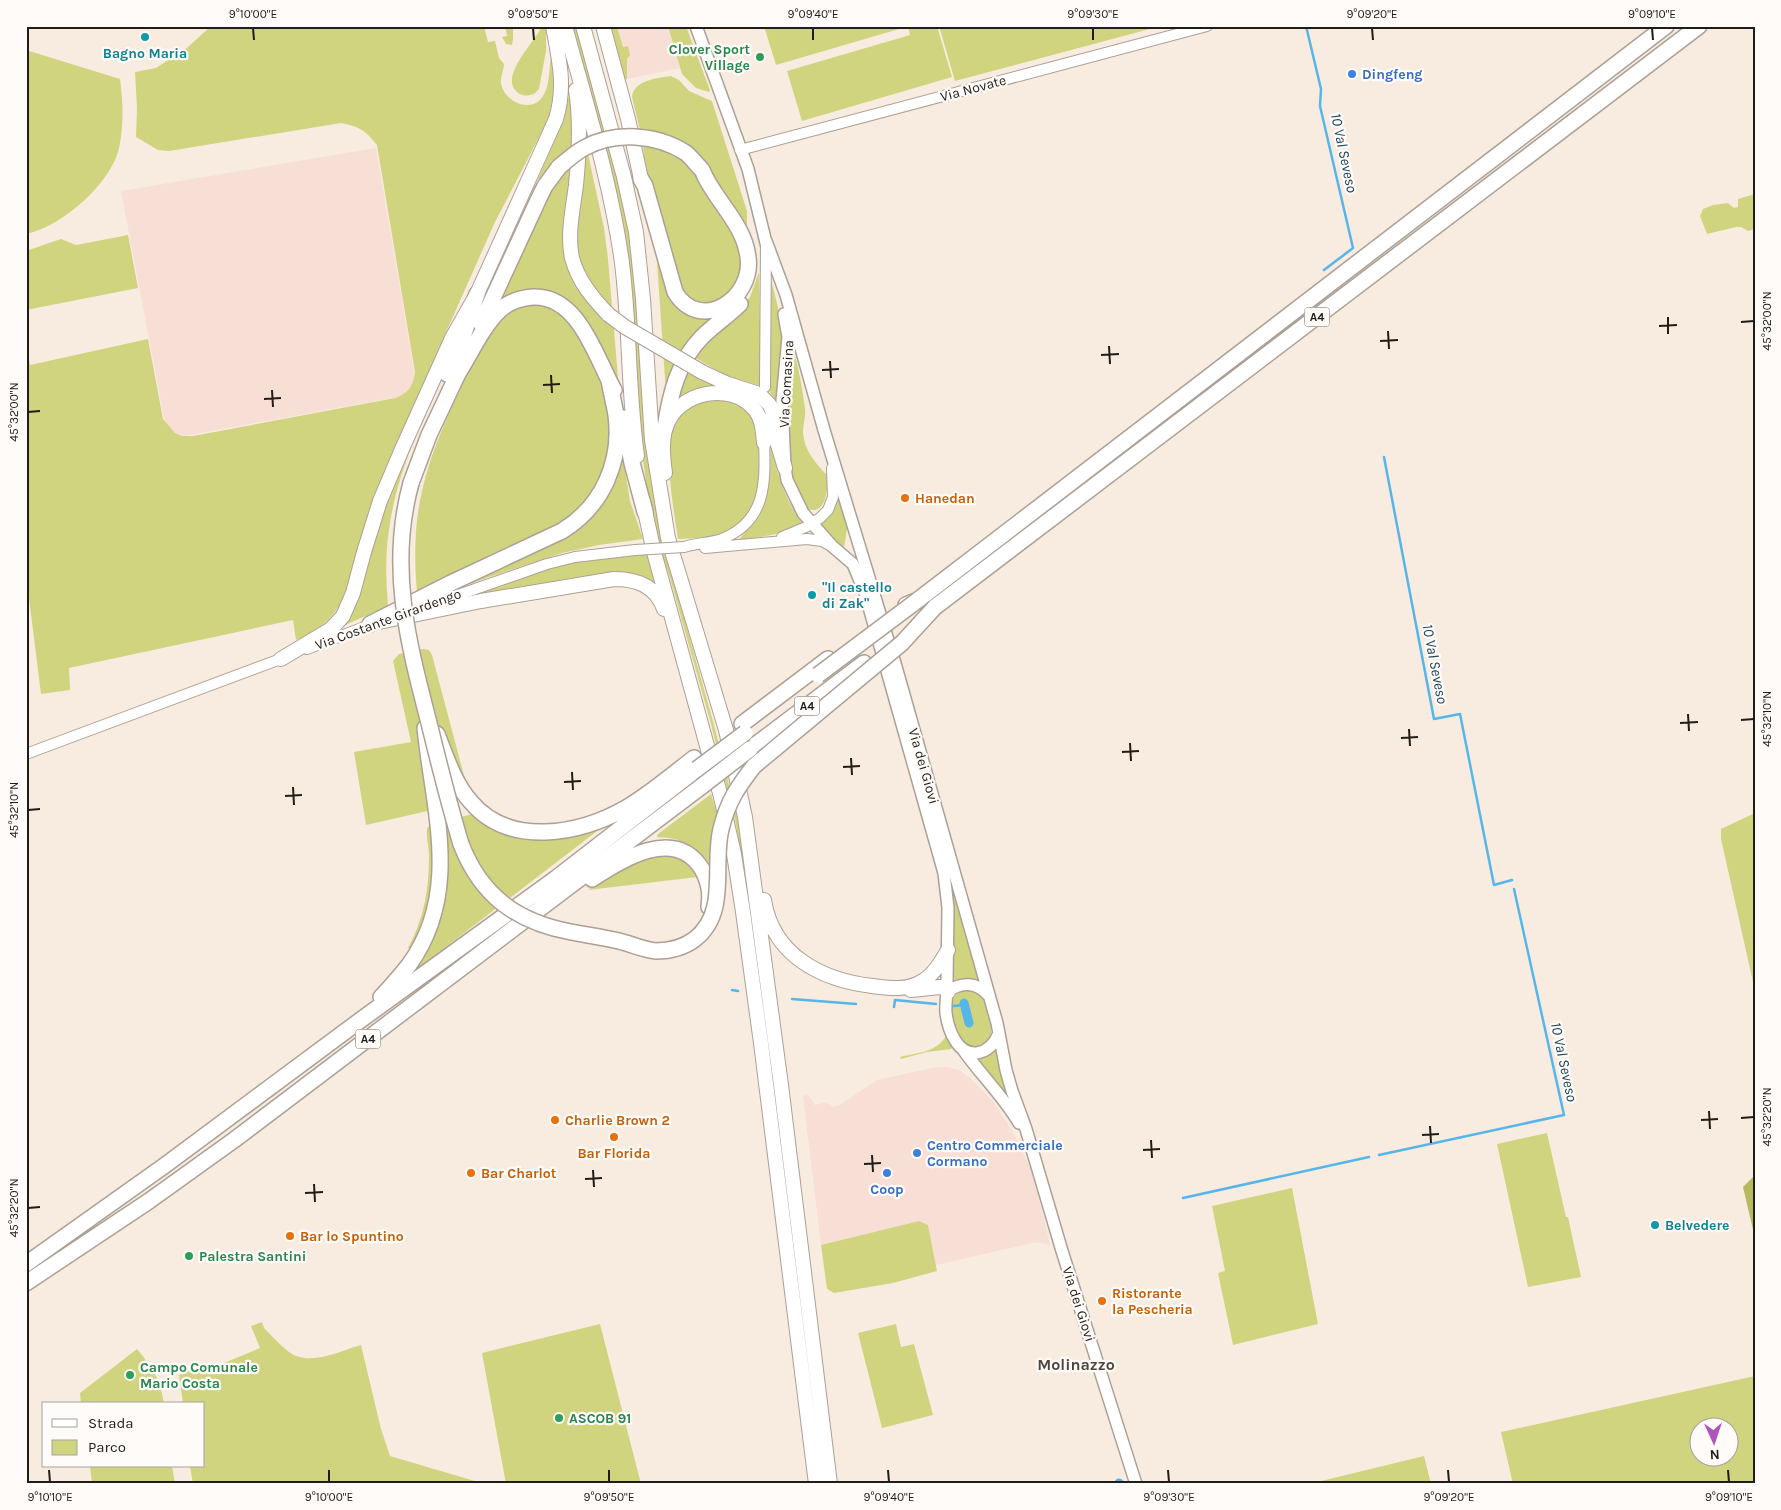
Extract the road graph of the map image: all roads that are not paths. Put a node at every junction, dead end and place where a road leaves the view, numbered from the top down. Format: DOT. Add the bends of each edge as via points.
graph roads {
  1 [pos="583,26"];
  2 [pos="592,26"];
  3 [pos="603,26"];
  4 [pos="696,26"];
  5 [pos="1207,26"];
  6 [pos="1666,26"];
  7 [pos="1699,26"];
  8 [pos="562,28"];
  9 [pos="620,89"];
  10 [pos="740,150"];
  11 [pos="702,170"];
  12 [pos="641,179"];
  13 [pos="766,242"];
  14 [pos="477,294"];
  15 [pos="459,372"];
  16 [pos="609,380"];
  17 [pos="765,387"];
  18 [pos="764,415"];
  19 [pos="665,428"];
  20 [pos="764,443"];
  21 [pos="830,450"];
  22 [pos="785,468"];
  23 [pos="411,483"];
  24 [pos="645,512"];
  25 [pos="665,521"];
  26 [pos="811,522"];
  27 [pos="858,538"];
  28 [pos="752,544"];
  29 [pos="832,546"];
  30 [pos="684,547"];
  31 [pos="918,600"];
  32 [pos="936,607"];
  33 [pos="370,624"];
  34 [pos="681,648"];
  35 [pos="281,659"];
  36 [pos="421,693"];
  37 [pos="744,728"];
  38 [pos="31,752"];
  39 [pos="696,764"];
  40 [pos="747,834"];
  41 [pos="617,941"];
  42 [pos="948,950"];
  43 [pos="899,990"];
  44 [pos="948,992"];
  45 [pos="988,995"];
  46 [pos="362,1018"];
  47 [pos="999,1033"];
  48 [pos="964,1051"];
  49 [pos="314,1080"];
  50 [pos="1033,1151"];
  51 [pos="26,1264"];
  52 [pos="26,1283"];
  53 [pos="816,1484"];
  54 [pos="830,1484"];
  55 [pos="1136,1484"];
  1 -- 25 [label="highway" via="636,232 652,440"];
  2 -- 9 [label="highway"];
  3 -- 9 [label="highway"];
  4 -- 10 [label="main road, Via Comasina"];
  5 -- 10 [label="street, Via Novate"];
  6 -- 31 [label="highway, A4"];
  7 -- 32 [label="highway, A4"];
  8 -- 14 [label="highway" via="560,106"];
  8 -- 22 [label="highway, bridge" via="578,114 571,220 571,251 575,267 587,290 609,315 625,327 702,372 762,397 772,409"];
  8 -- 24 [label="highway" via="596,141 616,226 633,421"];
  9 -- 12 [label="highway"];
  10 -- 13 [label="main road, Via Comasina" via="741,166"];
  11 -- 12 [label="highway" via="732,217 748,256 746,280 739,293 728,304 713,310 692,307 675,292"];
  11 -- 15 [label="highway, bridge" via="688,154 669,144 626,136 584,148 559,167 545,186"];
  11 -- 19 [label="highway" via="715,182 736,212 754,256 755,272 746,298 702,336 683,362 675,381"];
  13 -- 17 [label="street"];
  13 -- 21 [label="main road, Via Comasina" via="786,295"];
  13 -- 22 [label="main road, Via Comasina" via="787,322 782,402"];
  14 -- 23 [label="highway" via="460,346 425,423"];
  14 -- 35 [label="highway" via="452,338 398,458 380,501 353,593 342,616 332,629"];
  15 -- 16 [label="highway" via="497,312 516,300 538,297 558,302 574,316"];
  15 -- 23 [label="highway" via="429,435"];
  16 -- 24 [label="highway" via="622,409"];
  16 -- 33 [label="highway" via="616,415 615,460 601,494 589,510 562,531"];
  18 -- 20 [label="street"];
  19 -- 20 [label="highway" via="674,413 689,400 720,392 742,399 754,409 762,425"];
  19 -- 25 [label="highway"];
  20 -- 30 [label="street" via="764,488 752,516 726,537"];
  21 -- 26 [label="street, Via Comasina" via="833,497 828,510"];
  21 -- 27 [label="main road, Via Comasina"];
  22 -- 26 [label="main road, Via Comasina" via="795,498"];
  23 -- 36 [label="highway, bridge" via="403,520 400,572 405,622"];
  24 -- 34 [label="highway"];
  25 -- 40 [label="highway" via="726,730"];
  26 -- 28 [label="street, Via Costante Girardengo" via="785,536"];
  26 -- 29 [label="main road, Via Comasina"];
  27 -- 45 [label="main road, Via dei Giovi"];
  28 -- 29 [label="street, Via Costante Girardengo" via="810,539"];
  28 -- 30 [label="street, Via Costante Girardengo"];
  29 -- 42 [label="main road, Via dei Giovi" via="849,560 859,577 916,770 944,873"];
  30 -- 33 [label="street, Via Costante Girardengo, bridge" via="575,557"];
  31 -- 37 [label="highway, A4, bridge"];
  31 -- 37 [label="highway" via="892,611"];
  32 -- 41 [label="highway, bridge" via="902,643 754,766 738,787 728,804 721,830 715,911 700,935 676,949 665,951"];
  32 -- 49 [label="highway, A4, bridge"];
  33 -- 34 [label="highway" via="572,585 629,579 640,582 658,596"];
  33 -- 35 [label="street, Via Costante Girardengo"];
  34 -- 53 [label="highway" via="730,838 740,892"];
  35 -- 38 [label="street, Via Costante Girardengo"];
  36 -- 39 [label="highway, bridge" via="460,787 479,811 517,830 543,832 592,823 627,807"];
  36 -- 41 [label="highway, bridge" via="461,844 469,863 489,892 518,915 542,926"];
  36 -- 46 [label="highway, bridge" via="439,831 440,884 426,934 409,964"];
  37 -- 39 [label="highway, A4, bridge"];
  39 -- 46 [label="highway, A4" via="554,879"];
  40 -- 43 [label="highway" via="768,917 789,950 818,972 834,978 852,984"];
  40 -- 54 [label="highway"];
  41 -- 49 [label="highway, bridge" via="675,943 697,930 710,902 710,885 692,857 659,847 633,856 595,878 355,1055"];
  42 -- 43 [label="highway" via="931,975 921,983"];
  42 -- 44 [label="main road, Via dei Giovi"];
  43 -- 44 [label="highway" via="940,987"];
  44 -- 45 [label="main road" via="961,984 969,984 983,989"];
  44 -- 48 [label="main road" via="946,1015 956,1042"];
  45 -- 47 [label="main road"];
  46 -- 51 [label="highway, A4"];
  47 -- 48 [label="main road" via="988,1049 976,1053"];
  47 -- 50 [label="main road, Via dei Giovi" via="1008,1079"];
  48 -- 50 [label="main road, Via dei Giovi" via="1015,1116"];
  49 -- 52 [label="highway, A4" via="149,1201"];
  50 -- 55 [label="main road, Via dei Giovi"];
}
